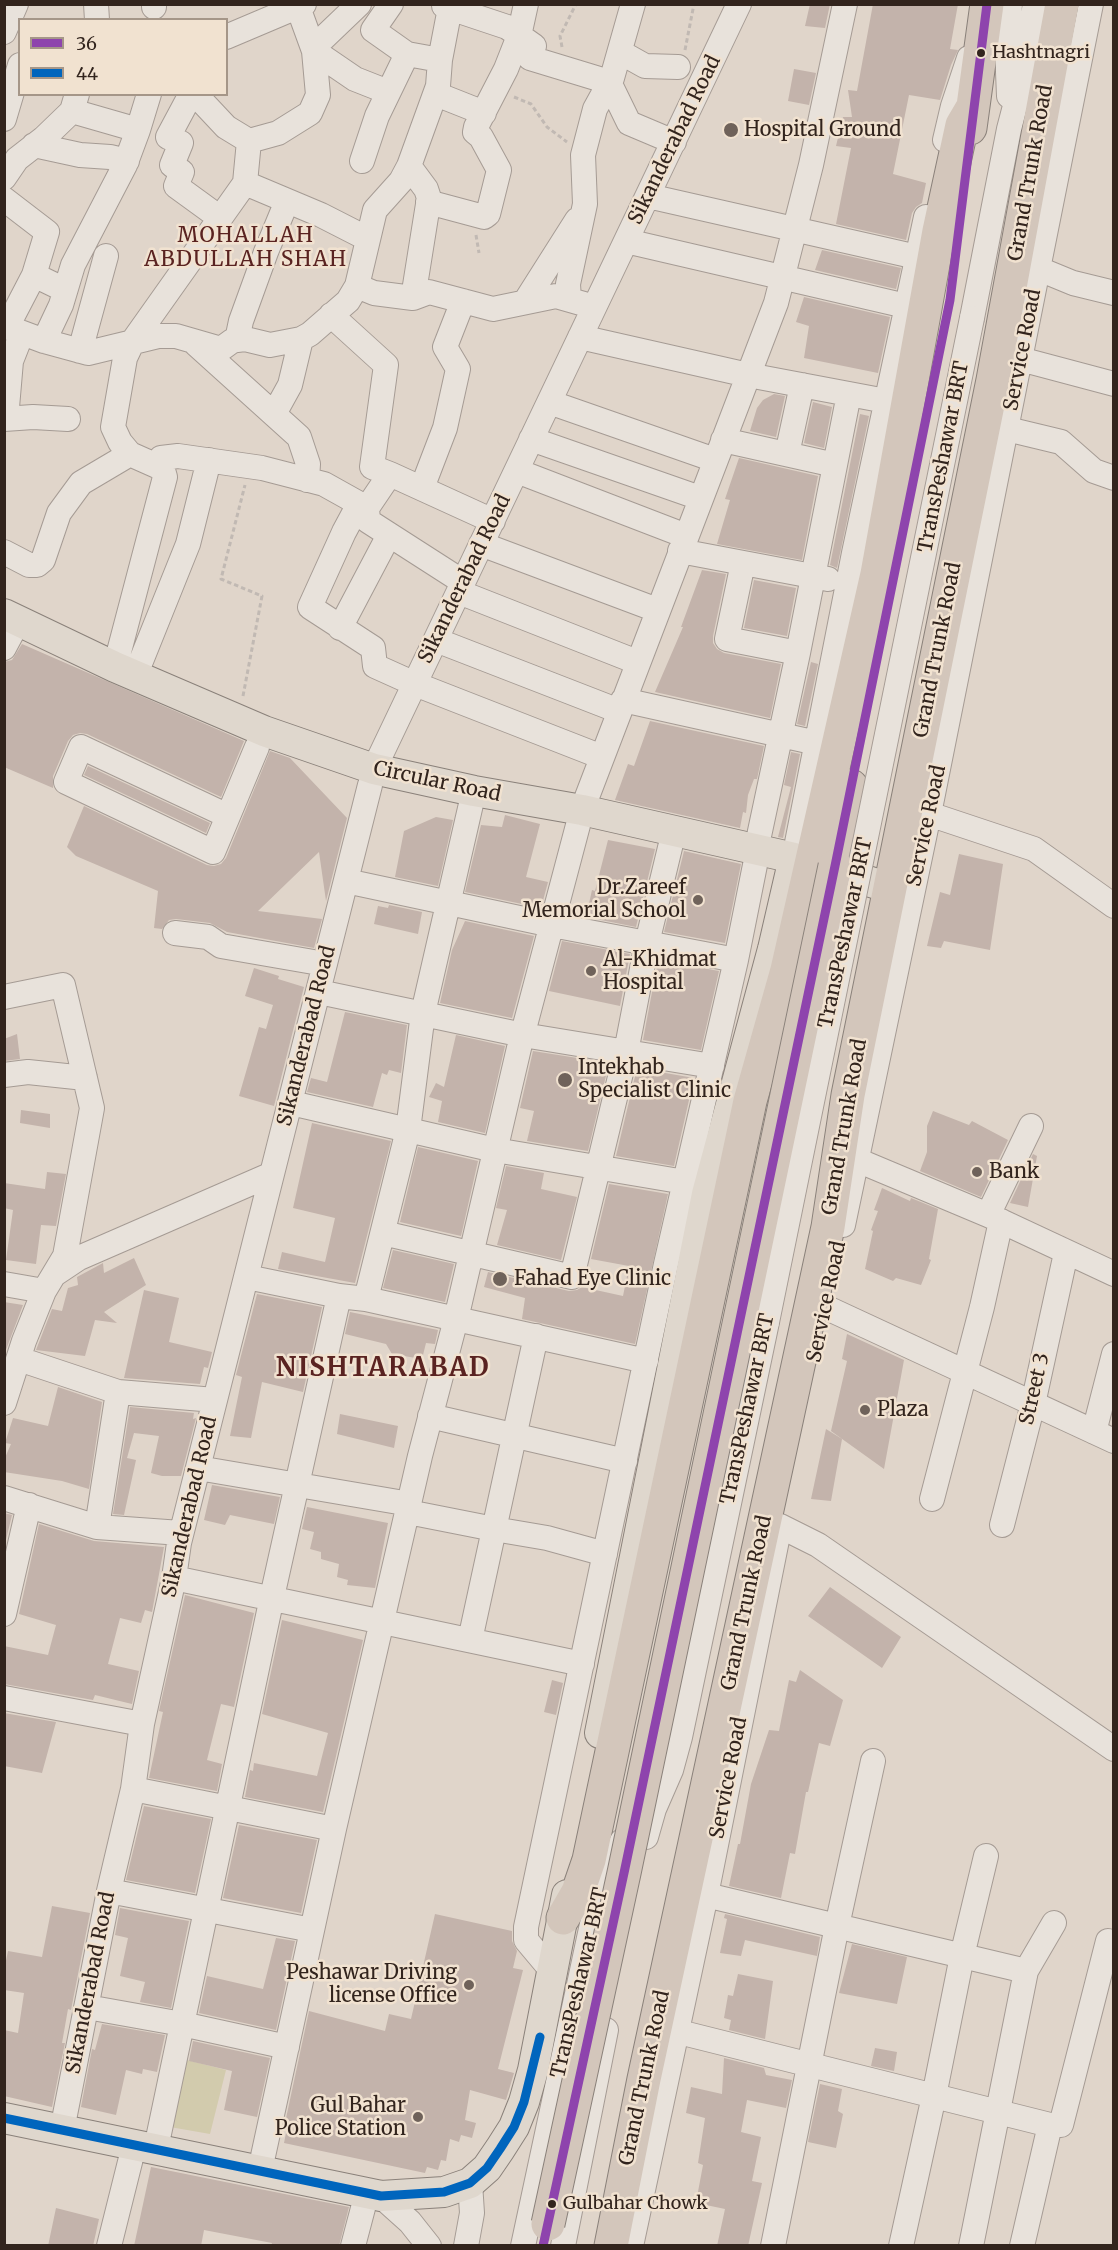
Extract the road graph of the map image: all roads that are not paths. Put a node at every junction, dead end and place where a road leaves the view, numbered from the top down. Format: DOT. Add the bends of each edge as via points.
graph roads {
  1 [pos="16,4"];
  2 [pos="359,4"];
  3 [pos="391,4"];
  4 [pos="526,4"];
  5 [pos="633,4"];
  6 [pos="739,4"];
  7 [pos="845,4"];
  8 [pos="987,4"];
  9 [pos="1010,4"];
  10 [pos="1035,4"];
  11 [pos="1062,4"];
  12 [pos="1091,4"];
  13 [pos="294,7"];
  14 [pos="447,7"];
  15 [pos="4,34"];
  16 [pos="228,36"];
  17 [pos="519,36"];
  18 [pos="18,42"];
  19 [pos="314,49"];
  20 [pos="620,52"];
  21 [pos="407,54"];
  22 [pos="440,60"];
  23 [pos="643,65"];
  24 [pos="678,67"];
  25 [pos="18,73"];
  26 [pos="612,87"];
  27 [pos="388,92"];
  28 [pos="436,94"];
  29 [pos="147,96"];
  30 [pos="190,96"];
  31 [pos="197,96"];
  32 [pos="74,103"];
  33 [pos="484,113"];
  34 [pos="972,115"];
  35 [pos="4,119"];
  36 [pos="1009,129"];
  37 [pos="138,130"];
  38 [pos="249,141"];
  39 [pos="674,142"];
  40 [pos="34,145"];
  41 [pos="127,161"];
  42 [pos="362,161"];
  43 [pos="409,166"];
  44 [pos="4,178"];
  45 [pos="245,183"];
  46 [pos="648,196"];
  47 [pos="4,199"];
  48 [pos="287,201"];
  49 [pos="428,202"];
  50 [pos="585,207"];
  51 [pos="220,218"];
  52 [pos="794,230"];
  53 [pos="368,239"];
  54 [pos="627,241"];
  55 [pos="106,256"];
  56 [pos="917,257"];
  57 [pos="1039,269"];
  58 [pos="34,275"];
  59 [pos="782,277"];
  60 [pos="357,286"];
  61 [pos="65,290"];
  62 [pos="1113,293"];
  63 [pos="413,298"];
  64 [pos="569,299"];
  65 [pos="463,301"];
  66 [pos="525,302"];
  67 [pos="906,306"];
  68 [pos="594,307"];
  69 [pos="331,315"];
  70 [pos="19,332"];
  71 [pos="580,337"];
  72 [pos="300,339"];
  73 [pos="237,340"];
  74 [pos="133,341"];
  75 [pos="195,342"];
  76 [pos="80,351"];
  77 [pos="1020,359"];
  78 [pos="748,375"];
  79 [pos="1113,384"];
  80 [pos="802,385"];
  81 [pos="849,394"];
  82 [pos="886,401"];
  83 [pos="549,402"];
  84 [pos="274,414"];
  85 [pos="5,419"];
  86 [pos="68,419"];
  87 [pos="1007,429"];
  88 [pos="531,440"];
  89 [pos="719,450"];
  90 [pos="130,454"];
  91 [pos="787,454"];
  92 [pos="209,460"];
  93 [pos="836,465"];
  94 [pos="157,466"];
  95 [pos="517,471"];
  96 [pos="390,474"];
  97 [pos="1104,475"];
  98 [pos="307,480"];
  99 [pos="422,488"];
  100 [pos="1113,492"];
  101 [pos="700,498"];
  102 [pos="363,506"];
  103 [pos="493,521"];
  104 [pos="389,535"];
  105 [pos="683,543"];
  106 [pos="481,544"];
  107 [pos="4,552"];
  108 [pos="743,563"];
  109 [pos="814,576"];
  110 [pos="848,583"];
  111 [pos="461,587"];
  112 [pos="657,610"];
  113 [pos="340,628"];
  114 [pos="6,630"];
  115 [pos="436,640"];
  116 [pos="798,653"];
  117 [pos="637,662"];
  118 [pos="125,672"];
  119 [pos="415,684"];
  120 [pos="621,706"];
  121 [pos="782,735"];
  122 [pos="817,743"];
  123 [pos="257,747"];
  124 [pos="602,757"];
  125 [pos="372,777"];
  126 [pos="474,791"];
  127 [pos="582,810"];
  128 [pos="929,814"];
  129 [pos="228,816"];
  130 [pos="674,831"];
  131 [pos="756,850"];
  132 [pos="802,861"];
  133 [pos="346,881"];
  134 [pos="890,888"];
  135 [pos="448,904"];
  136 [pos="1113,906"];
  137 [pos="552,926"];
  138 [pos="175,933"];
  139 [pos="647,943"];
  140 [pos="736,960"];
  141 [pos="325,964"];
  142 [pos="319,992"];
  143 [pos="4,998"];
  144 [pos="423,1013"];
  145 [pos="771,1027"];
  146 [pos="862,1031"];
  147 [pos="523,1035"];
  148 [pos="626,1052"];
  149 [pos="712,1066"];
  150 [pos="4,1075"];
  151 [pos="85,1078"];
  152 [pos="756,1079"];
  153 [pos="849,1095"];
  154 [pos="291,1103"];
  155 [pos="1031,1126"];
  156 [pos="408,1130"];
  157 [pos="495,1150"];
  158 [pos="857,1160"];
  159 [pos="598,1167"];
  160 [pos="272,1174"];
  161 [pos="685,1182"];
  162 [pos="995,1218"];
  163 [pos="383,1233"];
  164 [pos="1066,1253"];
  165 [pos="470,1255"];
  166 [pos="1113,1274"];
  167 [pos="247,1277"];
  168 [pos="49,1282"];
  169 [pos="4,1284"];
  170 [pos="339,1296"];
  171 [pos="366,1299"];
  172 [pos="825,1307"];
  173 [pos="456,1319"];
  174 [pos="536,1336"];
  175 [pos="1113,1354"];
  176 [pos="646,1361"];
  177 [pos="13,1363"];
  178 [pos="966,1373"];
  179 [pos="118,1392"];
  180 [pos="215,1400"];
  181 [pos="4,1402"];
  182 [pos="1033,1404"];
  183 [pos="430,1416"];
  184 [pos="514,1435"];
  185 [pos="1104,1437"];
  186 [pos="625,1461"];
  187 [pos="198,1468"];
  188 [pos="297,1485"];
  189 [pos="4,1498"];
  190 [pos="932,1499"];
  191 [pos="28,1505"];
  192 [pos="409,1508"];
  193 [pos="1002,1525"];
  194 [pos="780,1526"];
  195 [pos="97,1527"];
  196 [pos="494,1529"];
  197 [pos="181,1533"];
  198 [pos="605,1554"];
  199 [pos="174,1578"];
  200 [pos="272,1597"];
  201 [pos="4,1614"];
  202 [pos="383,1622"];
  203 [pos="470,1640"];
  204 [pos="582,1664"];
  205 [pos="4,1698"];
  206 [pos="142,1724"];
  207 [pos="680,1737"];
  208 [pos="1113,1749"];
  209 [pos="873,1761"];
  210 [pos="133,1789"];
  211 [pos="227,1808"];
  212 [pos="334,1829"];
  213 [pos="986,1856"];
  214 [pos="109,1891"];
  215 [pos="706,1895"];
  216 [pos="206,1911"];
  217 [pos="563,1918"];
  218 [pos="1054,1923"];
  219 [pos="837,1926"];
  220 [pos="312,1930"];
  221 [pos="1108,1941"];
  222 [pos="962,1956"];
  223 [pos="552,1971"];
  224 [pos="1026,1971"];
  225 [pos="87,2007"];
  226 [pos="182,2024"];
  227 [pos="675,2031"];
  228 [pos="287,2047"];
  229 [pos="808,2065"];
  230 [pos="934,2096"];
  231 [pos="998,2112"];
  232 [pos="4,2118"];
  233 [pos="1050,2125"];
  234 [pos="62,2130"];
  235 [pos="145,2147"];
  236 [pos="260,2170"];
  237 [pos="470,2183"];
  238 [pos="374,2195"];
  239 [pos="109,2246"];
  240 [pos="353,2246"];
  241 [pos="429,2246"];
  242 [pos="466,2246"];
  243 [pos="523,2246"];
  244 [pos="543,2246"];
  245 [pos="563,2246"];
  246 [pos="611,2246"];
  247 [pos="631,2246"];
  248 [pos="773,2246"];
  249 [pos="901,2246"];
  250 [pos="971,2246"];
  251 [pos="1022,2246"];
  1 -- 15 [label="street"];
  2 -- 19 [label="street"];
  3 -- 21 [label="street" via="373,30"];
  4 -- 17 [label="street"];
  5 -- 20 [label="street"];
  6 -- 39 [label="street, Sikanderabad Road"];
  7 -- 52 [label="street"];
  8 -- 34 [label="highway"];
  8 -- 56 [label="street" via="953,106"];
  9 -- 36 [label="street, TransPeshawar BRT"];
  10 -- 36 [label="street, TransPeshawar BRT"];
  11 -- 134 [label="highway, Grand Trunk Road" via="993,380"];
  12 -- 57 [label="street, Service Road"];
  13 -- 16 [label="street"];
  13 -- 19 [label="street"];
  14 -- 17 [label="street" via="507,27"];
  14 -- 22 [label="street"];
  15 -- 18 [label="street"];
  17 -- 26 [label="street" via="534,46 530,58"];
  17 -- 33 [label="street"];
  19 -- 27 [label="street" via="355,79"];
  19 -- 38 [label="street" via="318,94 310,114 278,133"];
  20 -- 23 [label="street"];
  20 -- 26 [label="street"];
  21 -- 22 [label="street"];
  21 -- 27 [label="street"];
  22 -- 28 [label="street"];
  23 -- 24 [label="street"];
  23 -- 26 [label="street"];
  25 -- 35 [label="street"];
  26 -- 39 [label="street" via="629,123"];
  26 -- 50 [label="street" via="595,109 583,155"];
  27 -- 42 [label="street"];
  28 -- 33 [label="street"];
  28 -- 43 [label="street"];
  29 -- 37 [label="street"];
  30 -- 51 [label="street" via="168,137 181,144 172,165 182,172 176,186"];
  31 -- 38 [label="street" via="226,127"];
  32 -- 37 [label="street"];
  32 -- 40 [label="street"];
  33 -- 49 [label="street" via="475,132 499,170 489,214 484,217"];
  34 -- 132 [label="highway" via="962,125 944,210 877,574"];
  34 -- 244 [label="highway, bridge" via="950,300"];
  36 -- 207 [label="street, TransPeshawar BRT, bridge"];
  37 -- 41 [label="street"];
  38 -- 45 [label="street"];
  39 -- 46 [label="street, Sikanderabad Road"];
  40 -- 41 [label="street"];
  40 -- 44 [label="street" via="17,159"];
  41 -- 61 [label="street" via="73,265"];
  43 -- 49 [label="street" via="426,189"];
  43 -- 53 [label="street" via="375,210"];
  45 -- 48 [label="street"];
  45 -- 51 [label="street"];
  46 -- 52 [label="street"];
  46 -- 54 [label="street, Sikanderabad Road"];
  47 -- 58 [label="street" via="47,232"];
  48 -- 53 [label="street"];
  48 -- 73 [label="street"];
  49 -- 63 [label="street"];
  50 -- 64 [label="street" via="568,284"];
  50 -- 66 [label="street"];
  51 -- 74 [label="street"];
  52 -- 56 [label="street"];
  52 -- 59 [label="street"];
  53 -- 60 [label="street"];
  54 -- 59 [label="street"];
  54 -- 68 [label="street, Sikanderabad Road"];
  55 -- 76 [label="street"];
  56 -- 67 [label="street"];
  57 -- 62 [label="street"];
  57 -- 77 [label="street, Service Road"];
  58 -- 61 [label="street"];
  58 -- 70 [label="street"];
  59 -- 67 [label="street"];
  59 -- 78 [label="street"];
  60 -- 63 [label="street" via="374,293"];
  60 -- 69 [label="street" via="348,301"];
  61 -- 70 [label="street"];
  63 -- 65 [label="street" via="429,292"];
  64 -- 66 [label="street" via="556,296"];
  64 -- 68 [label="street"];
  65 -- 66 [label="street" via="493,309"];
  65 -- 99 [label="street" via="445,347 458,369 445,428"];
  67 -- 82 [label="street"];
  68 -- 71 [label="street, Sikanderabad Road"];
  69 -- 72 [label="street"];
  69 -- 96 [label="street" via="386,365 372,467"];
  70 -- 76 [label="street"];
  70 -- 85 [label="street" via="11,361"];
  71 -- 78 [label="street"];
  71 -- 83 [label="street, Sikanderabad Road"];
  72 -- 73 [label="street" via="270,345"];
  72 -- 84 [label="street" via="290,385"];
  73 -- 75 [label="street" via="221,349"];
  74 -- 75 [label="street" via="176,336"];
  74 -- 76 [label="street" via="88,353"];
  74 -- 90 [label="street" via="125,358 113,426"];
  75 -- 84 [label="street"];
  77 -- 79 [label="street"];
  77 -- 87 [label="street, Service Road"];
  78 -- 80 [label="street"];
  78 -- 89 [label="street"];
  80 -- 81 [label="street"];
  80 -- 91 [label="street"];
  81 -- 82 [label="street"];
  81 -- 93 [label="street"];
  82 -- 110 [label="street"];
  83 -- 88 [label="street, Sikanderabad Road"];
  83 -- 89 [label="street"];
  84 -- 98 [label="street" via="299,437 308,464"];
  85 -- 86 [label="street"];
  87 -- 97 [label="street" via="1061,442"];
  87 -- 128 [label="street, Service Road"];
  88 -- 95 [label="street, Sikanderabad Road"];
  88 -- 101 [label="street"];
  89 -- 91 [label="street"];
  89 -- 101 [label="street"];
  90 -- 94 [label="street"];
  90 -- 107 [label="street" via="81,483 59,513 43,560 37,565"];
  91 -- 93 [label="street"];
  92 -- 94 [label="street" via="178,456 161,458"];
  92 -- 98 [label="street"];
  92 -- 118 [label="street" via="188,544"];
  93 -- 109 [label="street"];
  94 -- 118 [label="street" via="165,477"];
  95 -- 103 [label="street, Sikanderabad Road"];
  95 -- 105 [label="street"];
  96 -- 99 [label="street"];
  96 -- 102 [label="street"];
  97 -- 100 [label="street"];
  98 -- 102 [label="street" via="324,484"];
  99 -- 103 [label="street"];
  101 -- 105 [label="street"];
  102 -- 104 [label="street" via="368,521"];
  102 -- 113 [label="street" via="344,532 310,607"];
  103 -- 106 [label="street, Sikanderabad Road"];
  104 -- 111 [label="street"];
  104 -- 113 [label="street"];
  105 -- 108 [label="street"];
  105 -- 112 [label="street"];
  106 -- 111 [label="street, Sikanderabad Road"];
  106 -- 112 [label="street"];
  108 -- 109 [label="street"];
  108 -- 116 [label="street" via="727,639"];
  109 -- 110 [label="street"];
  109 -- 116 [label="street"];
  110 -- 122 [label="street"];
  111 -- 115 [label="street, Sikanderabad Road"];
  111 -- 117 [label="street"];
  112 -- 117 [label="street"];
  113 -- 119 [label="street" via="373,648 375,666"];
  114 -- 118 [label="main road, Circular Road"];
  114 -- 123 [label="main road"];
  115 -- 119 [label="street, Sikanderabad Road"];
  115 -- 120 [label="street"];
  116 -- 121 [label="street"];
  117 -- 120 [label="street"];
  118 -- 125 [label="main road, Circular Road"];
  119 -- 124 [label="street"];
  119 -- 125 [label="street, Sikanderabad Road"];
  120 -- 121 [label="street"];
  120 -- 124 [label="street"];
  121 -- 122 [label="street"];
  121 -- 131 [label="street"];
  122 -- 132 [label="street"];
  123 -- 125 [label="main road"];
  123 -- 129 [label="street"];
  124 -- 127 [label="street"];
  125 -- 126 [label="main road, Circular Road"];
  125 -- 133 [label="street, Sikanderabad Road"];
  126 -- 127 [label="main road, Circular Road"];
  126 -- 135 [label="street"];
  127 -- 130 [label="main road, Circular Road"];
  127 -- 137 [label="street"];
  128 -- 136 [label="street" via="1034,849"];
  128 -- 158 [label="street, Service Road"];
  129 -- 129 [label="street" via="81,747 66,782 213,852"];
  130 -- 131 [label="main road, Circular Road"];
  130 -- 139 [label="street"];
  131 -- 132 [label="main road, Circular Road"];
  131 -- 140 [label="street"];
  132 -- 134 [label="main road, Circular Road"];
  132 -- 145 [label="highway" via="787,970"];
  132 -- 217 [label="main road" via="770,961 707,1194"];
  133 -- 135 [label="street"];
  133 -- 141 [label="street, Sikanderabad Road"];
  134 -- 146 [label="highway, Grand Trunk Road"];
  135 -- 137 [label="street"];
  135 -- 144 [label="street"];
  137 -- 139 [label="street"];
  137 -- 147 [label="street"];
  138 -- 141 [label="street" via="208,937 221,946"];
  139 -- 140 [label="street"];
  139 -- 148 [label="street"];
  140 -- 149 [label="street"];
  141 -- 142 [label="street, Sikanderabad Road"];
  142 -- 144 [label="street"];
  142 -- 154 [label="street, Sikanderabad Road"];
  143 -- 151 [label="street" via="63,985"];
  144 -- 147 [label="street"];
  144 -- 156 [label="street"];
  145 -- 146 [label="highway" via="780,1044 822,1055 837,1052"];
  145 -- 152 [label="highway"];
  146 -- 153 [label="highway, Grand Trunk Road"];
  147 -- 148 [label="street"];
  147 -- 157 [label="street"];
  148 -- 149 [label="street"];
  148 -- 159 [label="street"];
  149 -- 161 [label="street"];
  150 -- 151 [label="street" via="28,1072"];
  151 -- 168 [label="street" via="92,1108 65,1256"];
  152 -- 153 [label="highway" via="769,1067 801,1065"];
  152 -- 217 [label="highway" via="589,1860 578,1892"];
  153 -- 246 [label="highway, Grand Trunk Road" via="825,1239"];
  154 -- 156 [label="street"];
  154 -- 160 [label="street, Sikanderabad Road"];
  155 -- 162 [label="street"];
  156 -- 157 [label="street"];
  156 -- 163 [label="street"];
  157 -- 159 [label="street"];
  157 -- 165 [label="street"];
  158 -- 162 [label="street"];
  158 -- 172 [label="street, Service Road"];
  159 -- 161 [label="street"];
  159 -- 165 [label="street" via="572,1277"];
  160 -- 167 [label="street, Sikanderabad Road"];
  160 -- 168 [label="street" via="79,1258"];
  161 -- 176 [label="street"];
  162 -- 164 [label="street"];
  162 -- 178 [label="street"];
  163 -- 165 [label="street"];
  163 -- 171 [label="street"];
  164 -- 166 [label="street"];
  164 -- 182 [label="street, Street 3"];
  165 -- 173 [label="street"];
  167 -- 170 [label="street"];
  167 -- 180 [label="street, Sikanderabad Road"];
  168 -- 169 [label="street"];
  168 -- 177 [label="street"];
  170 -- 171 [label="street"];
  170 -- 188 [label="street"];
  171 -- 173 [label="street"];
  172 -- 178 [label="street"];
  172 -- 194 [label="street, Service Road"];
  173 -- 174 [label="street"];
  173 -- 183 [label="street"];
  174 -- 176 [label="street"];
  174 -- 184 [label="street"];
  175 -- 185 [label="street"];
  176 -- 186 [label="street"];
  177 -- 179 [label="street"];
  177 -- 181 [label="street"];
  178 -- 182 [label="street"];
  178 -- 190 [label="street"];
  179 -- 180 [label="street"];
  179 -- 195 [label="street"];
  180 -- 187 [label="street, Sikanderabad Road"];
  182 -- 185 [label="street"];
  182 -- 193 [label="street, Street 3"];
  183 -- 184 [label="street"];
  183 -- 192 [label="street"];
  184 -- 186 [label="street"];
  184 -- 196 [label="street"];
  186 -- 198 [label="street"];
  187 -- 188 [label="street"];
  187 -- 197 [label="street, Sikanderabad Road"];
  188 -- 192 [label="street"];
  188 -- 200 [label="street"];
  189 -- 191 [label="street"];
  191 -- 195 [label="street"];
  191 -- 201 [label="street"];
  192 -- 196 [label="street"];
  192 -- 202 [label="street"];
  194 -- 208 [label="street" via="818,1545"];
  194 -- 215 [label="street, Service Road"];
  195 -- 197 [label="street"];
  196 -- 198 [label="street" via="548,1538"];
  196 -- 203 [label="street"];
  197 -- 199 [label="street, Sikanderabad Road"];
  198 -- 204 [label="street"];
  199 -- 200 [label="street"];
  199 -- 206 [label="street, Sikanderabad Road"];
  200 -- 202 [label="street"];
  200 -- 211 [label="street"];
  202 -- 203 [label="street"];
  202 -- 212 [label="street"];
  203 -- 204 [label="street"];
  204 -- 223 [label="street" via="526,1927 526,1940"];
  205 -- 206 [label="street"];
  206 -- 210 [label="street, Sikanderabad Road"];
  207 -- 243 [label="street, TransPeshawar BRT" via="648,1806 613,1856 601,1889"];
  207 -- 245 [label="street, TransPeshawar BRT" via="645,1838"];
  209 -- 219 [label="street"];
  210 -- 211 [label="street"];
  210 -- 214 [label="street, Sikanderabad Road"];
  211 -- 212 [label="street"];
  211 -- 216 [label="street"];
  212 -- 220 [label="street"];
  213 -- 222 [label="street"];
  214 -- 216 [label="street"];
  214 -- 225 [label="street, Sikanderabad Road"];
  215 -- 219 [label="street"];
  215 -- 227 [label="street, Service Road"];
  216 -- 220 [label="street"];
  216 -- 226 [label="street"];
  217 -- 223 [label="main road"];
  218 -- 224 [label="street"];
  219 -- 222 [label="street"];
  219 -- 229 [label="street"];
  220 -- 228 [label="street"];
  221 -- 233 [label="street" via="1061,2125"];
  222 -- 224 [label="street"];
  222 -- 230 [label="street"];
  223 -- 237 [label="main road" via="524,2102 500,2149"];
  224 -- 231 [label="street"];
  225 -- 226 [label="street"];
  225 -- 234 [label="street, Sikanderabad Road"];
  226 -- 228 [label="street"];
  226 -- 235 [label="street"];
  227 -- 229 [label="street"];
  227 -- 247 [label="street, Service Road"];
  228 -- 236 [label="street"];
  229 -- 230 [label="street"];
  229 -- 248 [label="street"];
  230 -- 231 [label="street"];
  230 -- 249 [label="street"];
  231 -- 233 [label="street"];
  231 -- 250 [label="street"];
  232 -- 234 [label="main road"];
  233 -- 251 [label="street"];
  234 -- 235 [label="main road"];
  235 -- 236 [label="main road"];
  235 -- 239 [label="street"];
  236 -- 238 [label="main road"];
  237 -- 238 [label="main road" via="444,2192"];
  237 -- 242 [label="street" via="472,2213"];
  238 -- 240 [label="street"];
  238 -- 241 [label="street" via="410,2222"];
}
